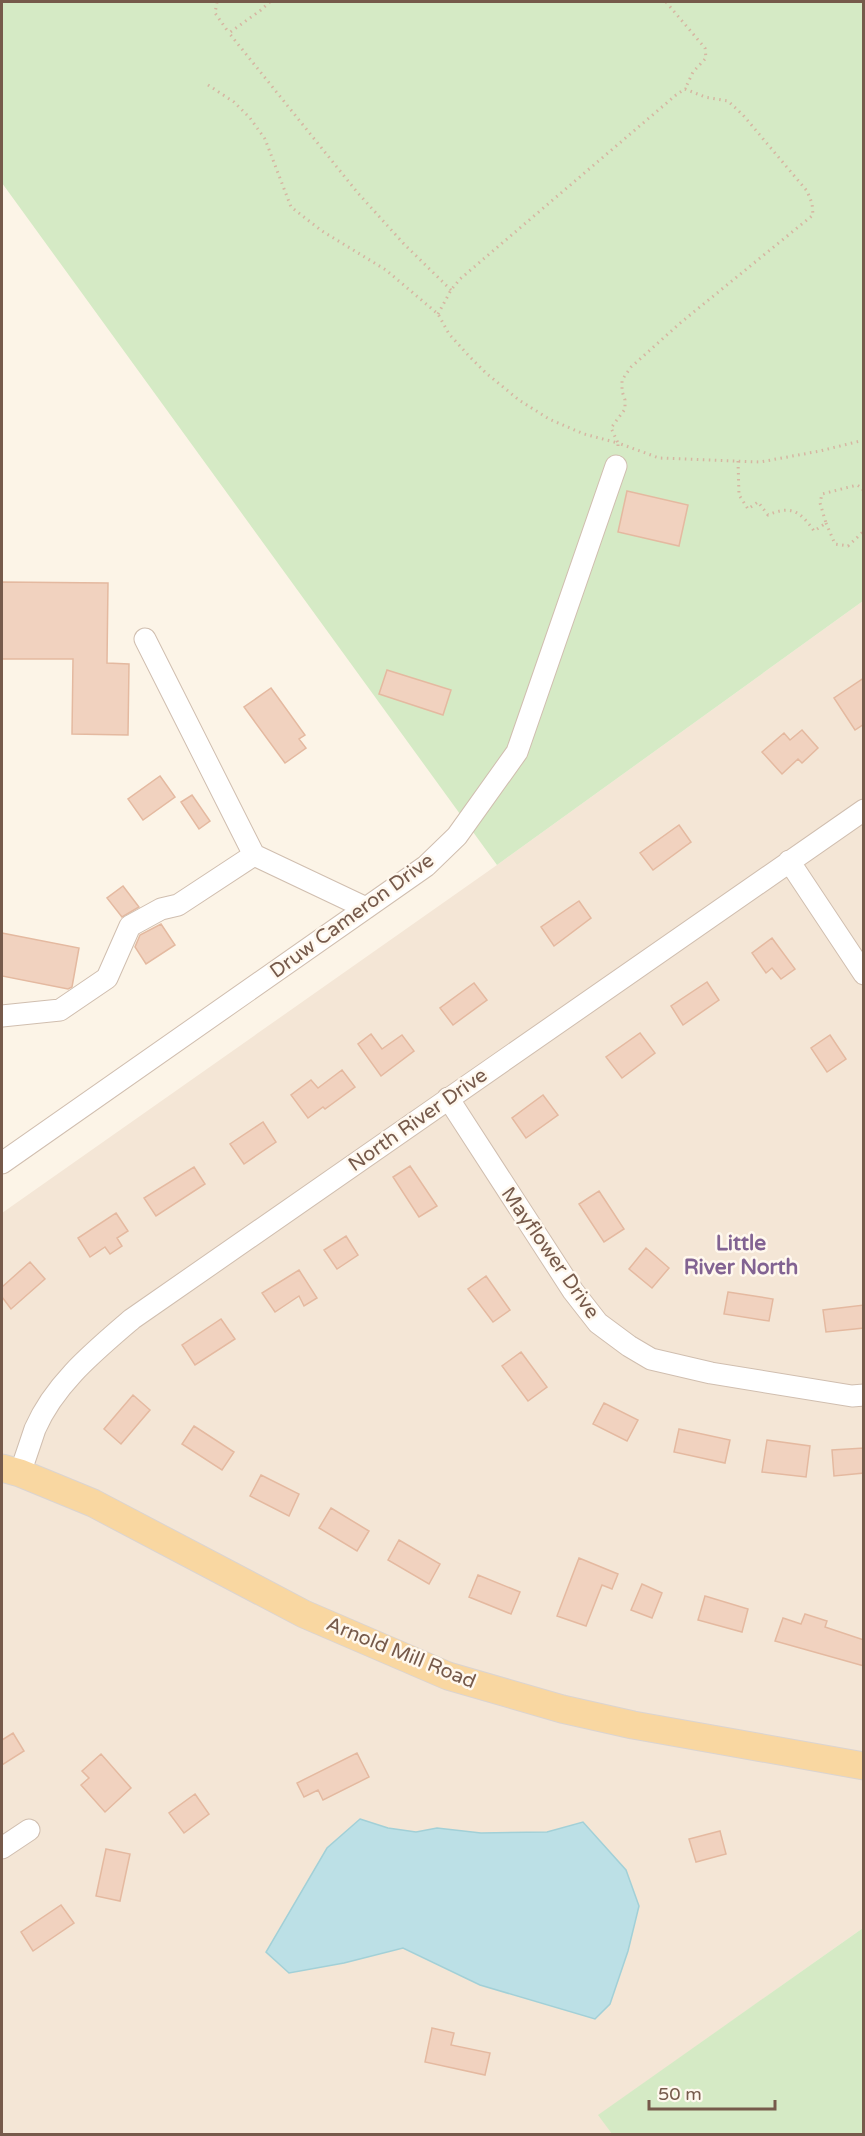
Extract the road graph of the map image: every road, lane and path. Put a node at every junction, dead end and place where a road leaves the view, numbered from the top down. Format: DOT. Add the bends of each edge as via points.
graph roads {
  1 [pos="217,2"];
  2 [pos="270,2"];
  3 [pos="666,2"];
  4 [pos="229,33"];
  5 [pos="208,85"];
  6 [pos="685,89"];
  7 [pos="451,290"];
  8 [pos="438,314"];
  9 [pos="864,440"];
  10 [pos="618,443"];
  11 [pos="738,461"];
  12 [pos="616,466"];
  13 [pos="864,492"];
  14 [pos="826,523"];
  15 [pos="864,531"];
  16 [pos="145,639"];
  17 [pos="864,810"];
  18 [pos="254,855"];
  19 [pos="789,861"];
  20 [pos="366,908"];
  21 [pos="864,974"];
  22 [pos="2,1016"];
  23 [pos="448,1098"];
  24 [pos="2,1163"];
  25 [pos="864,1395"];
  26 [pos="11,1470"];
  27 [pos="864,1766"];
  28 [pos="29,1830"];
  29 [pos="2,1848"];
  1 -- 4 [label="path" via="215,13"];
  2 -- 4 [label="path"];
  3 -- 6 [label="path" via="705,48 706,58"];
  4 -- 7 [label="path" via="357,192"];
  5 -- 8 [label="path" via="234,102 265,140 291,207 386,270"];
  6 -- 7 [label="path" via="488,253"];
  6 -- 10 [label="path" via="728,101 743,115 807,192 813,215 631,367 622,380 625,409 611,428"];
  7 -- 8 [label="path"];
  8 -- 10 [label="path" via="449,334 469,356 519,400 549,419"];
  9 -- 11 [label="path" via="760,462"];
  10 -- 11 [label="path" via="659,458"];
  10 -- 12 [label="path"];
  11 -- 14 [label="path" via="739,495 748,508 758,502 768,515 780,510 796,512 814,531"];
  12 -- 20 [label="street, Druw Cameron Drive" via="517,752 457,836 426,866"];
  13 -- 14 [label="path" via="857,485 822,494 820,502"];
  14 -- 15 [label="path" via="835,544 842,546 848,546"];
  16 -- 18 [label="street"];
  17 -- 19 [label="street, North River Drive"];
  18 -- 20 [label="street"];
  18 -- 22 [label="street" via="178,905 161,909 130,926 106,978 60,1010"];
  19 -- 21 [label="street"];
  19 -- 23 [label="street, North River Drive"];
  20 -- 24 [label="street, Druw Cameron Drive"];
  23 -- 25 [label="street, Mayflower Drive" via="573,1291 598,1323 628,1346 651,1359 711,1373"];
  23 -- 26 [label="street, North River Drive" via="132,1319 67,1379"];
  26 -- 27 [label="main road, Arnold Mill Road" via="93,1503 304,1614 448,1676 633,1725"];
  28 -- 29 [label="street"];
}
